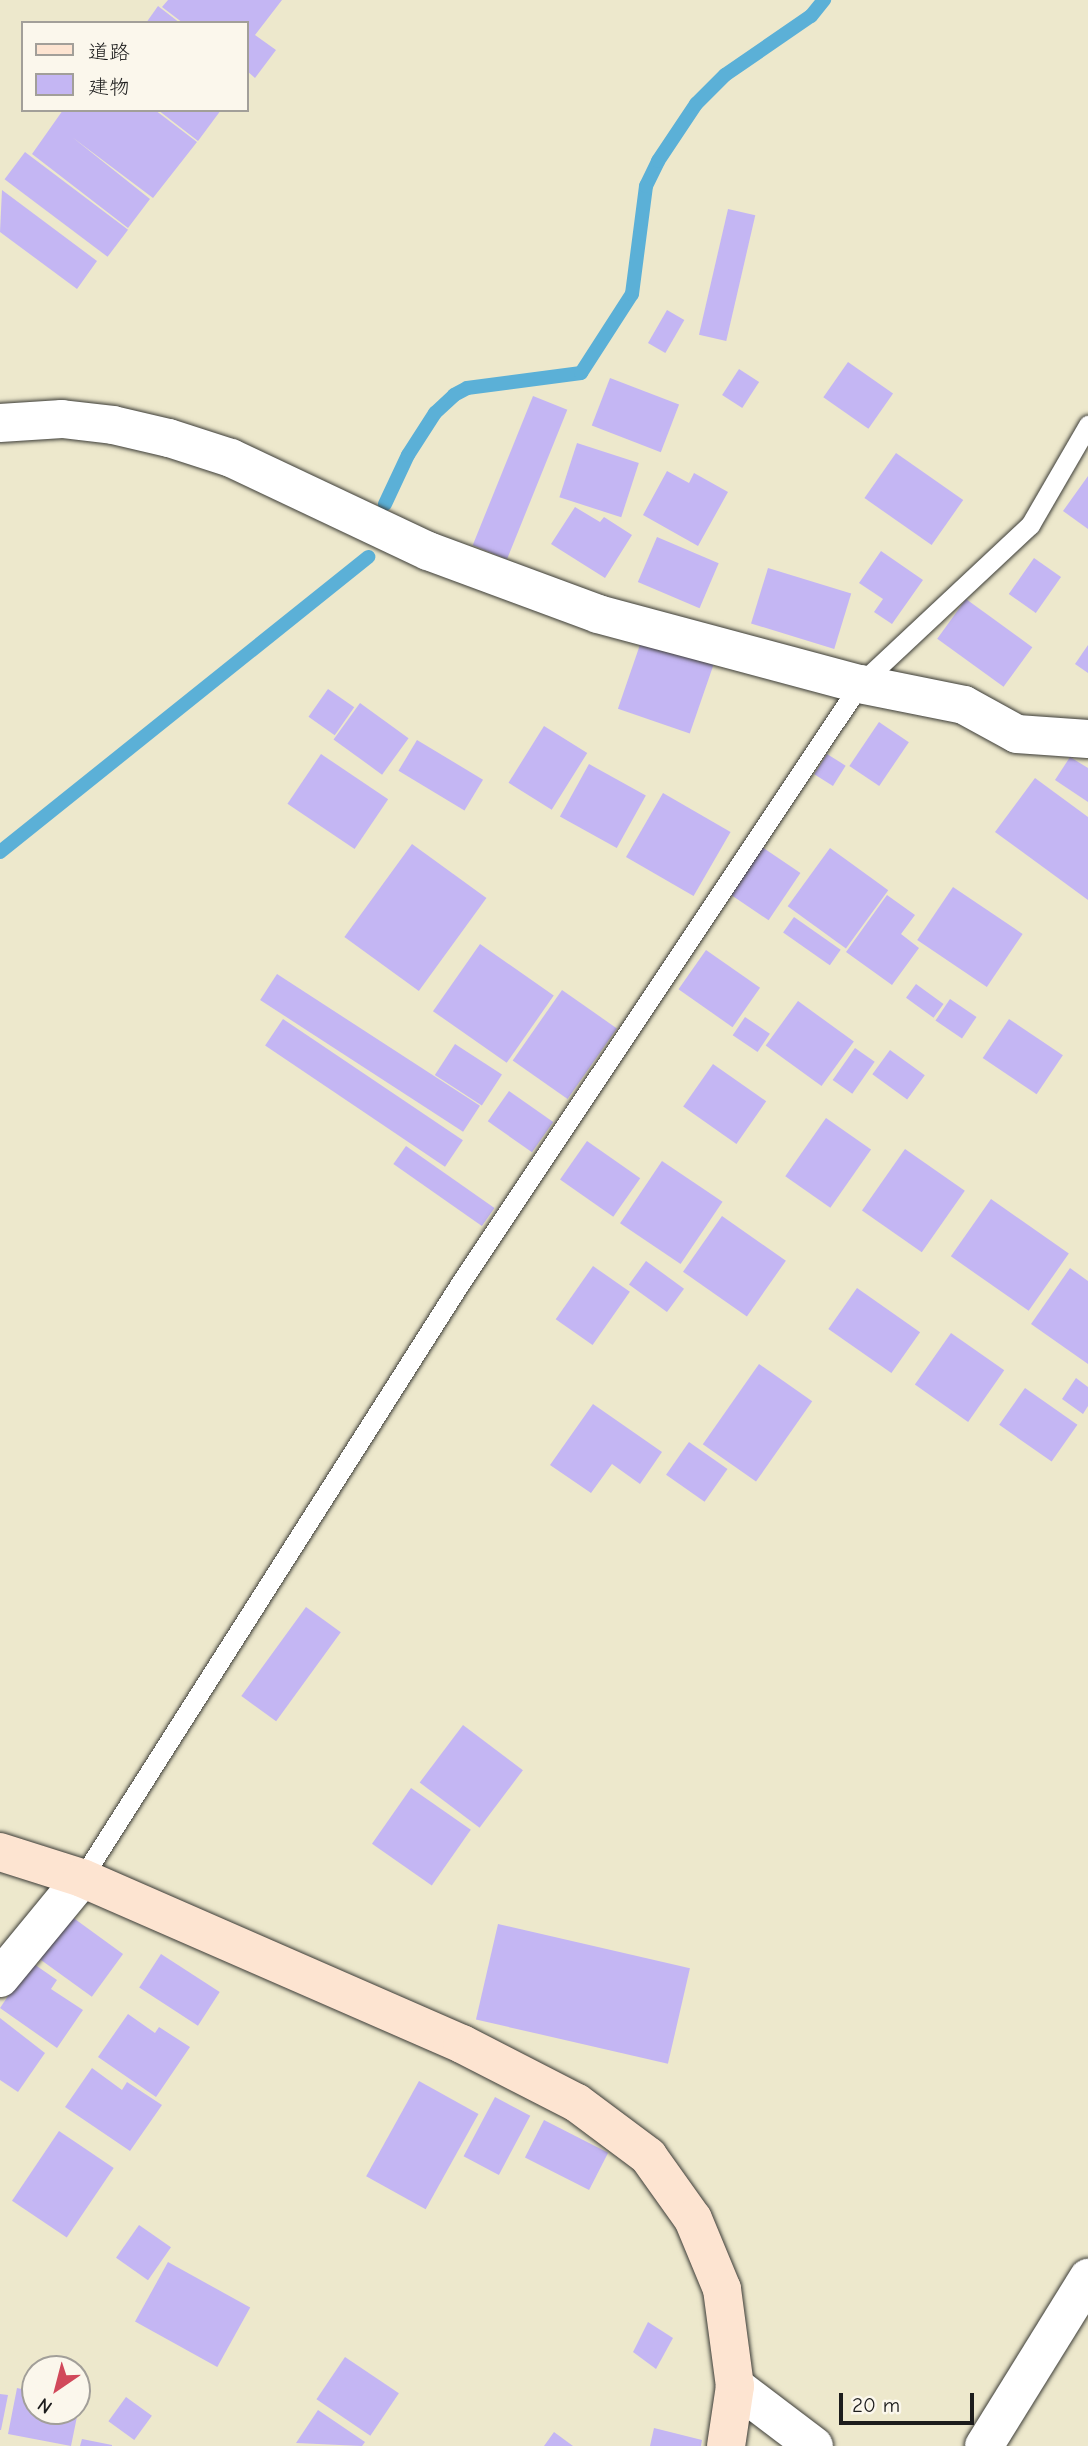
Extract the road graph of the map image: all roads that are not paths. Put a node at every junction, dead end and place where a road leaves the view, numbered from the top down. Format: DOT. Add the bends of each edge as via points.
graph roads {
  1 [pos="0,423"];
  2 [pos="1088,425"];
  3 [pos="860,684"];
  4 [pos="1088,739"];
  5 [pos="0,1852"];
  6 [pos="82,1878"];
  7 [pos="0,1978"];
  8 [pos="1084,2292"];
  9 [pos="734,2386"];
  10 [pos="726,2446"];
  11 [pos="814,2446"];
  12 [pos="984,2446"];
  1 -- 3 [label="street" via="62,419 169,438 231,458 428,551 598,614"];
  2 -- 3 [label="lane" via="1030,525"];
  3 -- 4 [label="street" via="964,705 1017,734"];
  3 -- 6 [label="lane" via="461,1282"];
  5 -- 6 [label="street"];
  6 -- 7 [label="street"];
  6 -- 9 [label="street" via="463,2043 577,2103 648,2156 693,2219 722,2289"];
  8 -- 12 [label="street"];
  9 -- 10 [label="street"];
  9 -- 11 [label="street"];
}
